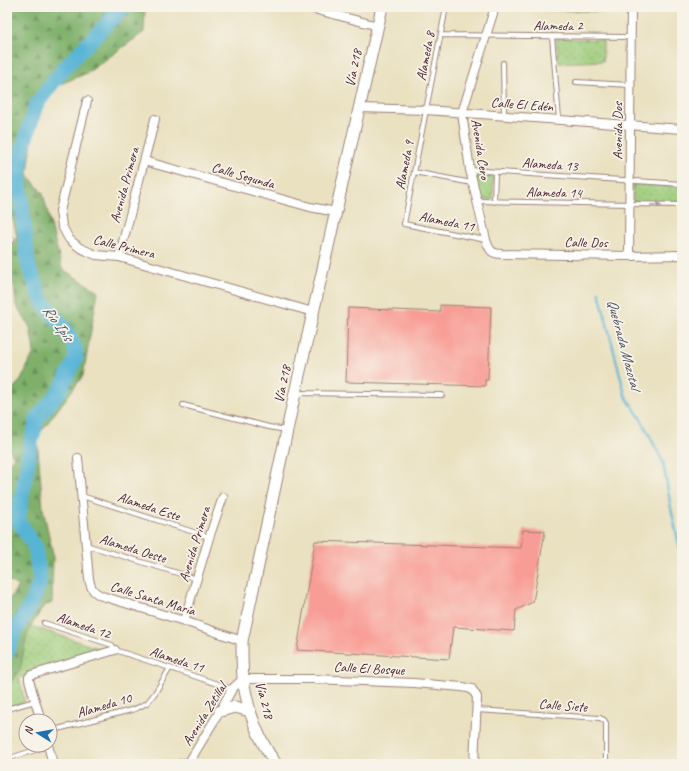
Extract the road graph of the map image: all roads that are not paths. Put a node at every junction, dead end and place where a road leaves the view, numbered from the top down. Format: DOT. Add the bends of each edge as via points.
graph roads {
  1 [pos="306,7"];
  2 [pos="382,7"];
  3 [pos="446,7"];
  4 [pos="495,7"];
  5 [pos="631,7"];
  6 [pos="378,26"];
  7 [pos="440,35"];
  8 [pos="485,36"];
  9 [pos="552,36"];
  10 [pos="630,37"];
  11 [pos="503,63"];
  12 [pos="576,82"];
  13 [pos="630,85"];
  14 [pos="87,101"];
  15 [pos="360,108"];
  16 [pos="426,110"];
  17 [pos="462,113"];
  18 [pos="504,116"];
  19 [pos="155,119"];
  20 [pos="559,119"];
  21 [pos="630,125"];
  22 [pos="682,129"];
  23 [pos="144,160"];
  24 [pos="470,170"];
  25 [pos="414,172"];
  26 [pos="495,172"];
  27 [pos="630,181"];
  28 [pos="473,183"];
  29 [pos="682,184"];
  30 [pos="477,201"];
  31 [pos="494,202"];
  32 [pos="630,205"];
  33 [pos="682,205"];
  34 [pos="336,212"];
  35 [pos="404,224"];
  36 [pos="486,240"];
  37 [pos="490,251"];
  38 [pos="682,255"];
  39 [pos="629,256"];
  40 [pos="119,257"];
  41 [pos="313,312"];
  42 [pos="295,393"];
  43 [pos="442,395"];
  44 [pos="183,405"];
  45 [pos="287,430"];
  46 [pos="78,458"];
  47 [pos="82,496"];
  48 [pos="223,497"];
  49 [pos="209,538"];
  50 [pos="86,545"];
  51 [pos="197,579"];
  52 [pos="184,622"];
  53 [pos="44,623"];
  54 [pos="242,641"];
  55 [pos="115,650"];
  56 [pos="170,668"];
  57 [pos="243,679"];
  58 [pos="232,689"];
  59 [pos="35,700"];
  60 [pos="7,709"];
  61 [pos="476,710"];
  62 [pos="220,711"];
  63 [pos="250,711"];
  64 [pos="39,713"];
  65 [pos="58,729"];
  66 [pos="25,753"];
  67 [pos="50,753"];
  68 [pos="7,759"];
  69 [pos="189,762"];
  70 [pos="53,764"];
  71 [pos="172,764"];
  72 [pos="276,764"];
  73 [pos="474,764"];
  74 [pos="606,764"];
  1 -- 6 [label="street"];
  2 -- 6 [label="main road, Vía 218"];
  3 -- 7 [label="lane, Alameda 8"];
  4 -- 8 [label="street, Avenida Cero"];
  5 -- 10 [label="street, Avenida Dos"];
  6 -- 15 [label="main road, Vía 218"];
  7 -- 8 [label="lane, Alameda 2"];
  7 -- 16 [label="lane, Alameda 8"];
  8 -- 9 [label="lane, Alameda 2"];
  8 -- 17 [label="street, Avenida Cero"];
  9 -- 10 [label="lane, Alameda 2"];
  9 -- 20 [label="lane"];
  10 -- 13 [label="street, Avenida Dos"];
  11 -- 18 [label="lane"];
  12 -- 13 [label="lane"];
  13 -- 21 [label="street, Avenida Dos"];
  14 -- 40 [label="street, Calle Primera" via="60,211 62,226 70,239 80,248 96,255"];
  15 -- 16 [label="street, Calle El Edén"];
  15 -- 34 [label="main road, Vía 218"];
  16 -- 17 [label="street, Calle El Edén"];
  16 -- 25 [label="lane, Alameda 9"];
  17 -- 18 [label="street, Calle El Edén"];
  17 -- 24 [label="street, Avenida Cero"];
  18 -- 20 [label="street, Calle El Edén"];
  19 -- 23 [label="street, Avenida Primera"];
  20 -- 21 [label="street, Calle El Edén"];
  21 -- 22 [label="street, Calle El Edén"];
  21 -- 27 [label="street, Avenida Dos"];
  23 -- 34 [label="street, Calle Segunda"];
  23 -- 40 [label="street, Avenida Primera"];
  24 -- 26 [label="lane, Alameda 13"];
  24 -- 28 [label="street, Avenida Cero"];
  25 -- 28 [label="lane"];
  25 -- 35 [label="lane, Alameda 9"];
  26 -- 27 [label="lane, Alameda 13"];
  26 -- 31 [label="lane"];
  27 -- 29 [label="lane, Alameda 13"];
  27 -- 32 [label="street, Avenida Dos"];
  28 -- 30 [label="street, Avenida Cero"];
  30 -- 31 [label="lane, Alameda 14"];
  30 -- 36 [label="street, Avenida Cero"];
  31 -- 32 [label="lane, Alameda 14"];
  32 -- 33 [label="lane, Alameda 14, one-way"];
  32 -- 39 [label="street, Avenida Dos"];
  34 -- 41 [label="main road, Vía 218"];
  35 -- 36 [label="lane, Alameda 11"];
  36 -- 37 [label="street, Avenida Cero"];
  37 -- 39 [label="street, Calle Dos" via="494,254"];
  38 -- 39 [label="street, Calle Dos"];
  40 -- 41 [label="street, Calle Primera"];
  41 -- 42 [label="main road, Vía 218"];
  42 -- 43 [label="lane"];
  42 -- 45 [label="main road, Vía 218"];
  44 -- 45 [label="lane"];
  45 -- 54 [label="main road, Vía 218"];
  46 -- 47 [label="street, Calle Santa María"];
  47 -- 49 [label="lane, Alameda Este"];
  47 -- 50 [label="street, Calle Santa María"];
  48 -- 49 [label="street, Avenida Primera"];
  49 -- 51 [label="street, Avenida Primera"];
  50 -- 51 [label="lane, Alameda Oeste"];
  50 -- 52 [label="street, Calle Santa María" via="89,579 94,593"];
  51 -- 52 [label="street, Avenida Primera"];
  52 -- 54 [label="street, Calle Santa María"];
  53 -- 55 [label="lane, Alameda 12" via="112,645"];
  54 -- 57 [label="main road, Vía 218"];
  55 -- 56 [label="lane, Alameda 11"];
  55 -- 59 [label="street" via="31,675 29,680"];
  56 -- 58 [label="lane, Alameda 11"];
  56 -- 65 [label="lane, Alameda 10" via="147,703"];
  57 -- 58 [label="street, Avenida Zetillal"];
  57 -- 61 [label="street, Calle El Bosque" via="314,678 462,687 472,689 476,697"];
  57 -- 63 [label="main road, Vía 218"];
  58 -- 62 [label="street, Avenida Zetillal"];
  59 -- 60 [label="lane"];
  59 -- 64 [label="street"];
  61 -- 73 [label="street"];
  61 -- 74 [label="lane, Calle Siete" via="600,718 606,723"];
  62 -- 63 [label="main road" via="235,707"];
  62 -- 69 [label="street, Avenida Zetillal"];
  63 -- 72 [label="main road, Vía 218" via="262,742"];
  66 -- 68 [label="lane"];
  67 -- 70 [label="street"];
  69 -- 71 [label="lane"];
}
